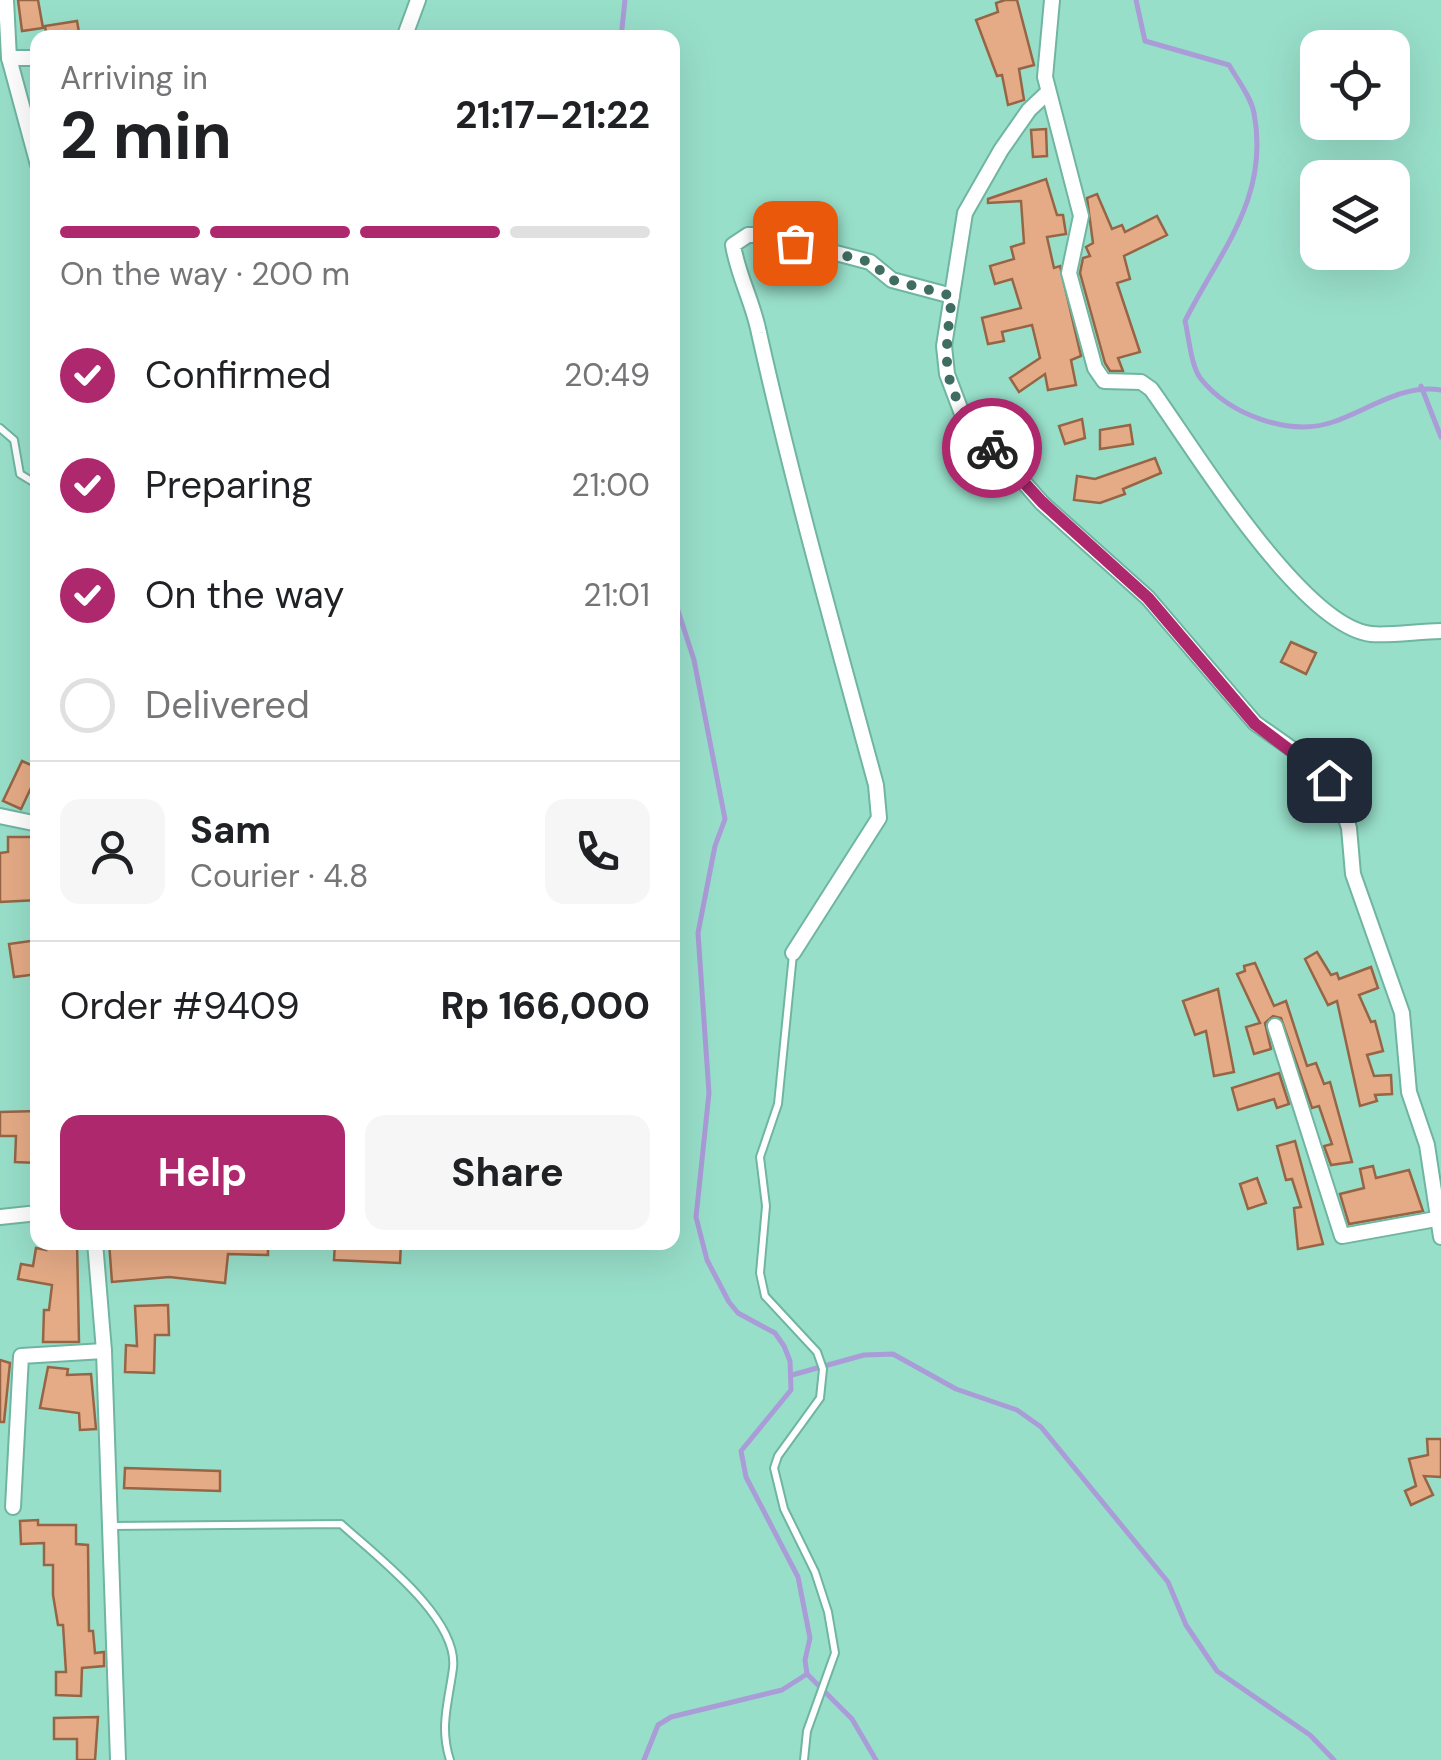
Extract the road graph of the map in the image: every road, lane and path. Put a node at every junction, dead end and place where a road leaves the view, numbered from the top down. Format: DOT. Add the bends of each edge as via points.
graph roads {
  1 [pos="6,0"];
  2 [pos="418,0"];
  3 [pos="1052,0"];
  4 [pos="407,30"];
  5 [pos="9,58"];
  6 [pos="30,58"];
  7 [pos="1048,92"];
  8 [pos="30,135"];
  9 [pos="952,296"];
  10 [pos="0,428"];
  11 [pos="30,480"];
  12 [pos="1441,631"];
  13 [pos="0,816"];
  14 [pos="30,822"];
  15 [pos="794,953"];
  16 [pos="1275,1026"];
  17 [pos="30,1214"];
  18 [pos="0,1217"];
  19 [pos="1436,1219"];
  20 [pos="1441,1237"];
  21 [pos="96,1250"];
  22 [pos="104,1351"];
  23 [pos="14,1507"];
  24 [pos="110,1526"];
  25 [pos="118,1760"];
  26 [pos="450,1760"];
  27 [pos="804,1760"];
  1 -- 5 [label="street"];
  2 -- 4 [label="street"];
  3 -- 7 [label="street" via="1044,44"];
  5 -- 6 [label="street"];
  5 -- 8 [label="street"];
  7 -- 9 [label="street" via="1028,110 965,213"];
  7 -- 12 [label="street" via="1081,216 1070,257 1070,292 1104,380 1152,389 1299,590 1339,620 1373,635"];
  9 -- 15 [label="street" via="892,280 870,262 767,235 748,235 733,245 876,784 879,818"];
  9 -- 19 [label="street" via="946,374 961,411 1042,502 1148,598 1255,724 1312,763 1338,793 1354,874 1402,1013 1409,1092 1428,1144"];
  10 -- 11 [label="lane" via="14,440 20,474"];
  13 -- 14 [label="street"];
  15 -- 27 [label="lane" via="781,1084 760,1157 766,1206 760,1272 765,1296 816,1352 824,1385 774,1468 834,1640"];
  16 -- 19 [label="street" via="1342,1236"];
  17 -- 18 [label="street"];
  19 -- 20 [label="street"];
  21 -- 22 [label="street"];
  22 -- 23 [label="street" via="21,1356"];
  22 -- 24 [label="street"];
  24 -- 25 [label="street"];
  24 -- 26 [label="lane" via="341,1524 379,1555 452,1643 444,1743"];
}
